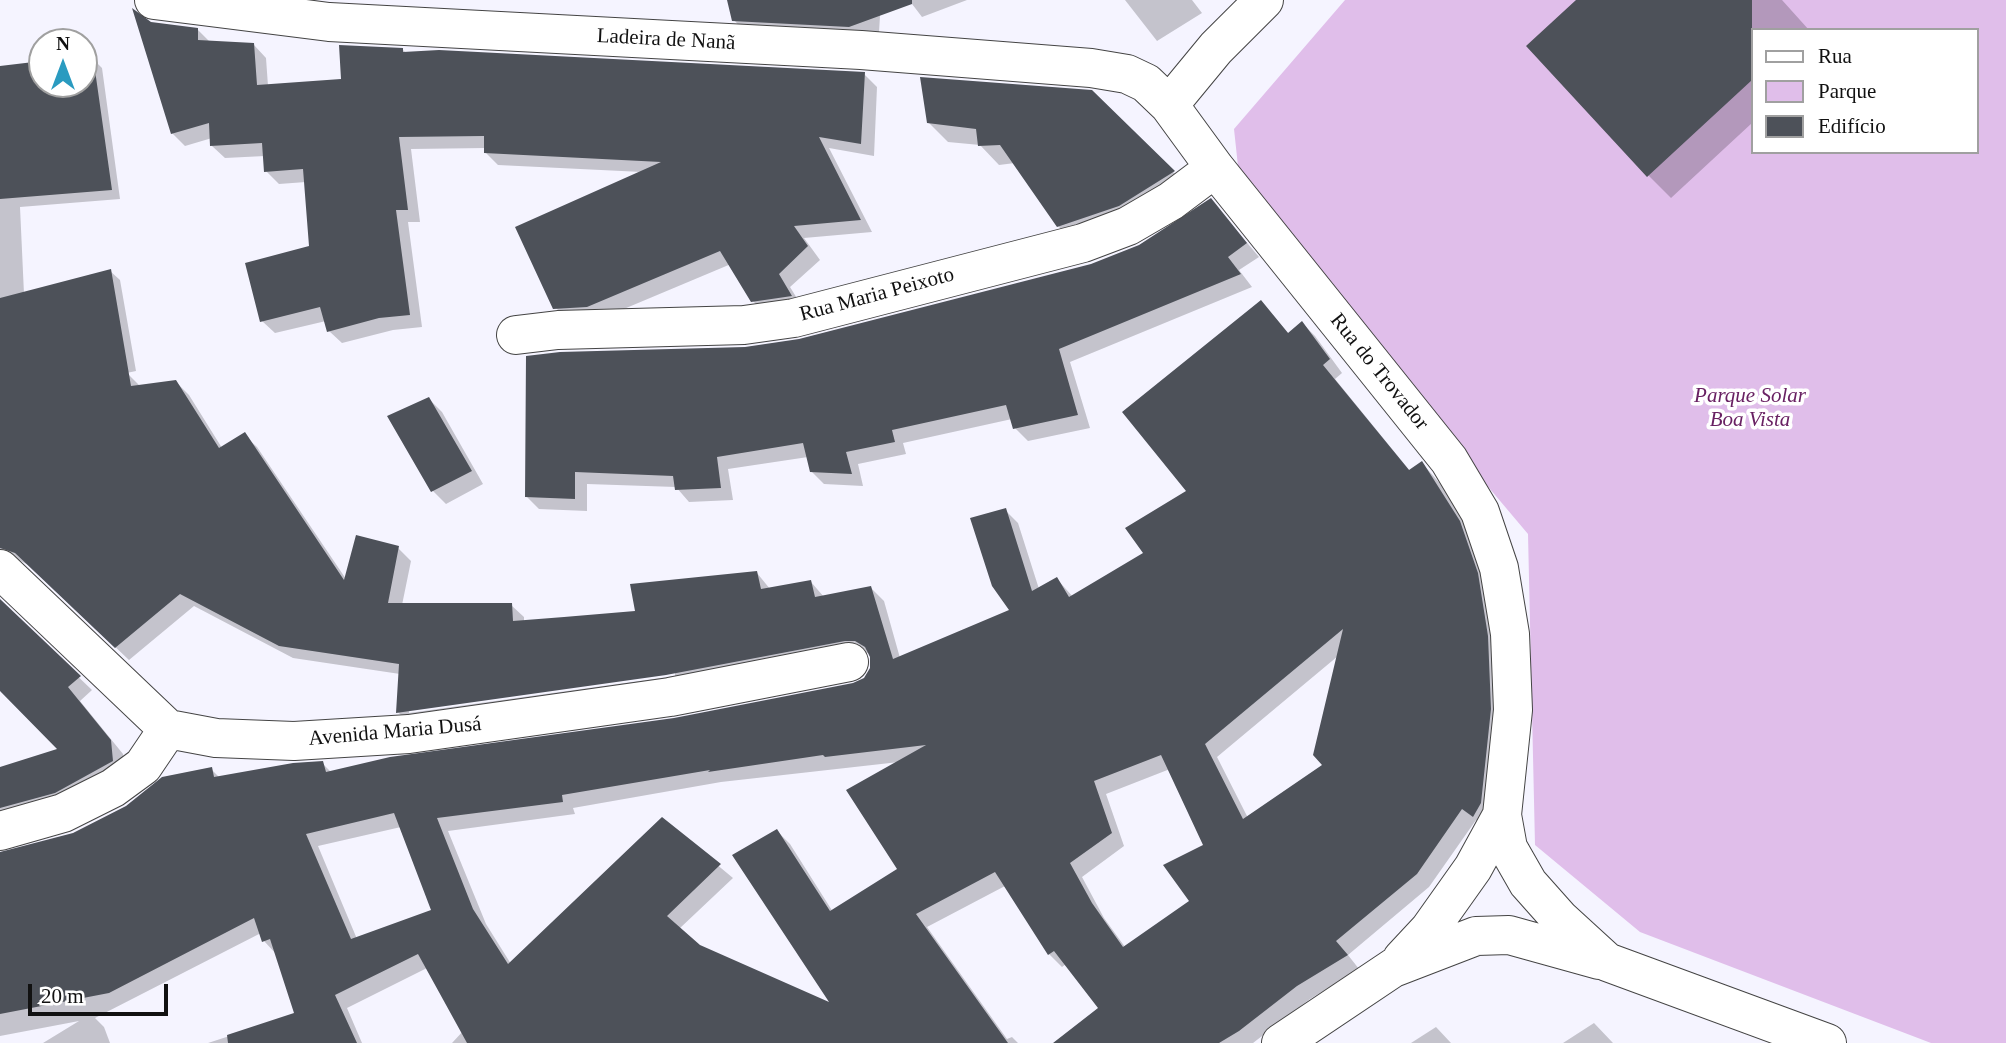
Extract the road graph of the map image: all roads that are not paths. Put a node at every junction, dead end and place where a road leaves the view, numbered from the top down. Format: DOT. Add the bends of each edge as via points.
graph roads {
  1 [pos="154,0"];
  2 [pos="1264,0"];
  3 [pos="1169,105"];
  4 [pos="1215,168"];
  5 [pos="516,335"];
  6 [pos="0,569"];
  7 [pos="849,662"];
  8 [pos="168,729"];
  9 [pos="1502,815"];
  10 [pos="0,831"];
  11 [pos="1608,962"];
  12 [pos="1393,968"];
  13 [pos="1766,1034"];
  14 [pos="1281,1043"];
  15 [pos="1828,1043"];
  1 -- 3 [label="street, Ladeira de Nanã" via="329,23 861,50 1091,68 1136,78"];
  2 -- 3 [label="street"];
  3 -- 4 [label="street, Rua do Trovador"];
  4 -- 5 [label="street, Rua Maria Peixoto" via="1160,208 1094,239 794,318 744,325"];
  4 -- 9 [label="street, Rua do Trovador" via="1450,460 1480,512 1499,568 1510,634 1513,710"];
  6 -- 8 [label="street"];
  7 -- 8 [label="street, Avenida Maria Dusá" via="670,697 409,734 294,741 216,738"];
  8 -- 10 [label="street" via="143,766 113,788 63,813"];
  9 -- 11 [label="street" via="1508,848 1528,883"];
  9 -- 12 [label="street" via="1449,903"];
  11 -- 12 [label="street" via="1509,935 1443,947"];
  11 -- 13 [label="street"];
  12 -- 14 [label="street"];
  13 -- 15 [label="street"];
}
